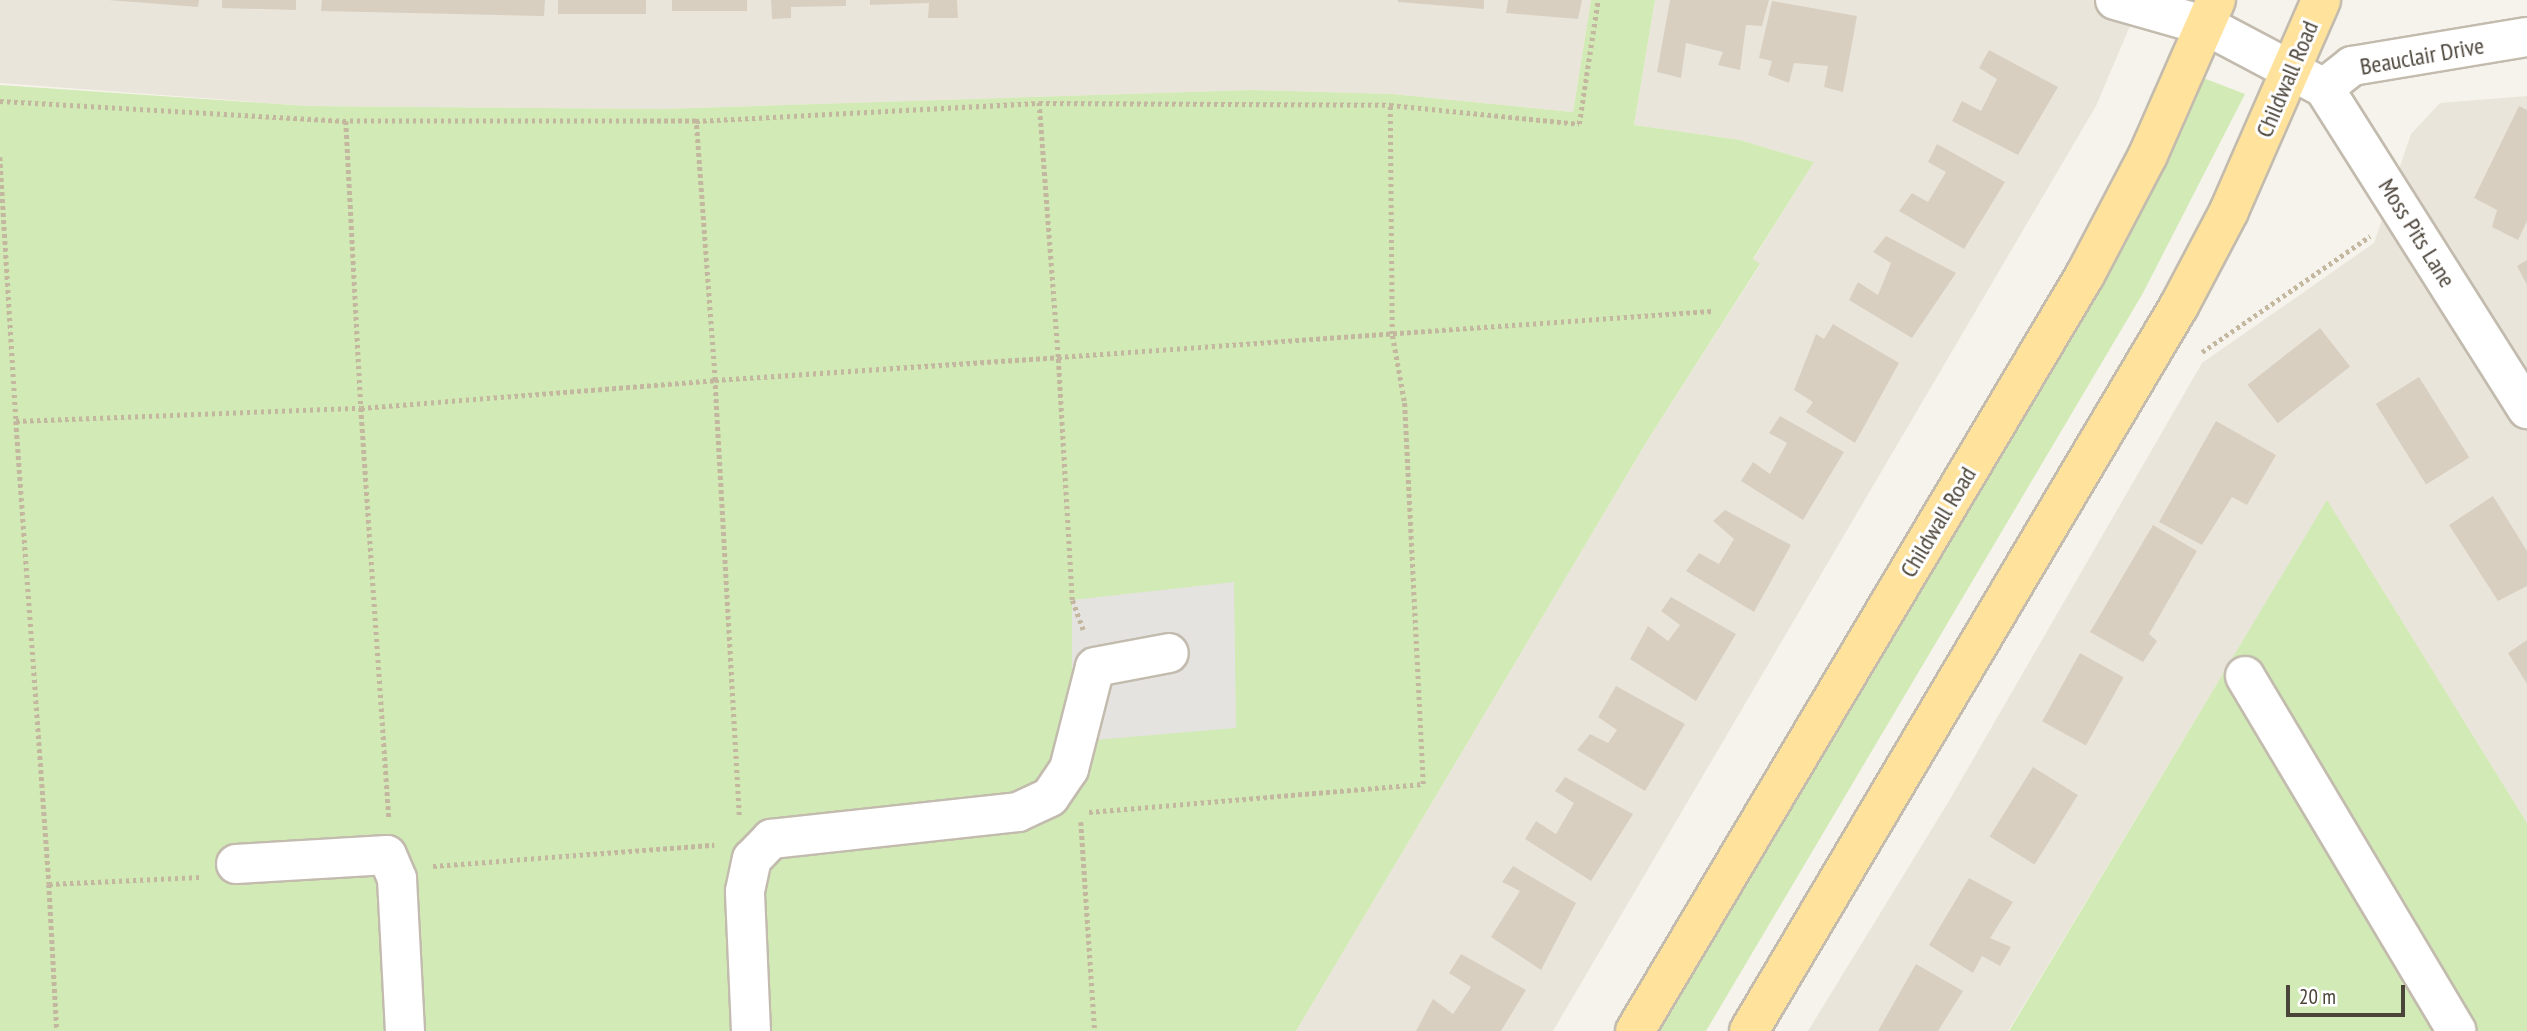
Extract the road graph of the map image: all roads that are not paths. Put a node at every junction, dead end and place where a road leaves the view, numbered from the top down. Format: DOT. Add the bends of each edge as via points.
graph roads {
  1 [pos="2115,0"];
  2 [pos="2321,0"];
  3 [pos="2211,13"];
  4 [pos="2527,37"];
  5 [pos="2309,78"];
  6 [pos="2527,409"];
  7 [pos="1169,653"];
  8 [pos="2245,676"];
  9 [pos="236,864"];
  10 [pos="405,1031"];
  11 [pos="751,1031"];
  12 [pos="1635,1031"];
  13 [pos="1749,1031"];
  14 [pos="2457,1031"];
  1 -- 3 [label="street"];
  2 -- 5 [label="main road, Childwall Road"];
  3 -- 5 [label="street"];
  3 -- 12 [label="main road, Childwall Road" via="2085,275"];
  4 -- 5 [label="street, Beauclair Drive" via="2352,66"];
  5 -- 6 [label="street, Moss Pits Lane" via="2405,212"];
  5 -- 13 [label="main road, Childwall Road"];
  7 -- 11 [label="street" via="1095,667 1069,769 1050,797 1018,812 772,839 749,851 745,891"];
  8 -- 14 [label="street"];
  9 -- 10 [label="street" via="390,863"];
}
